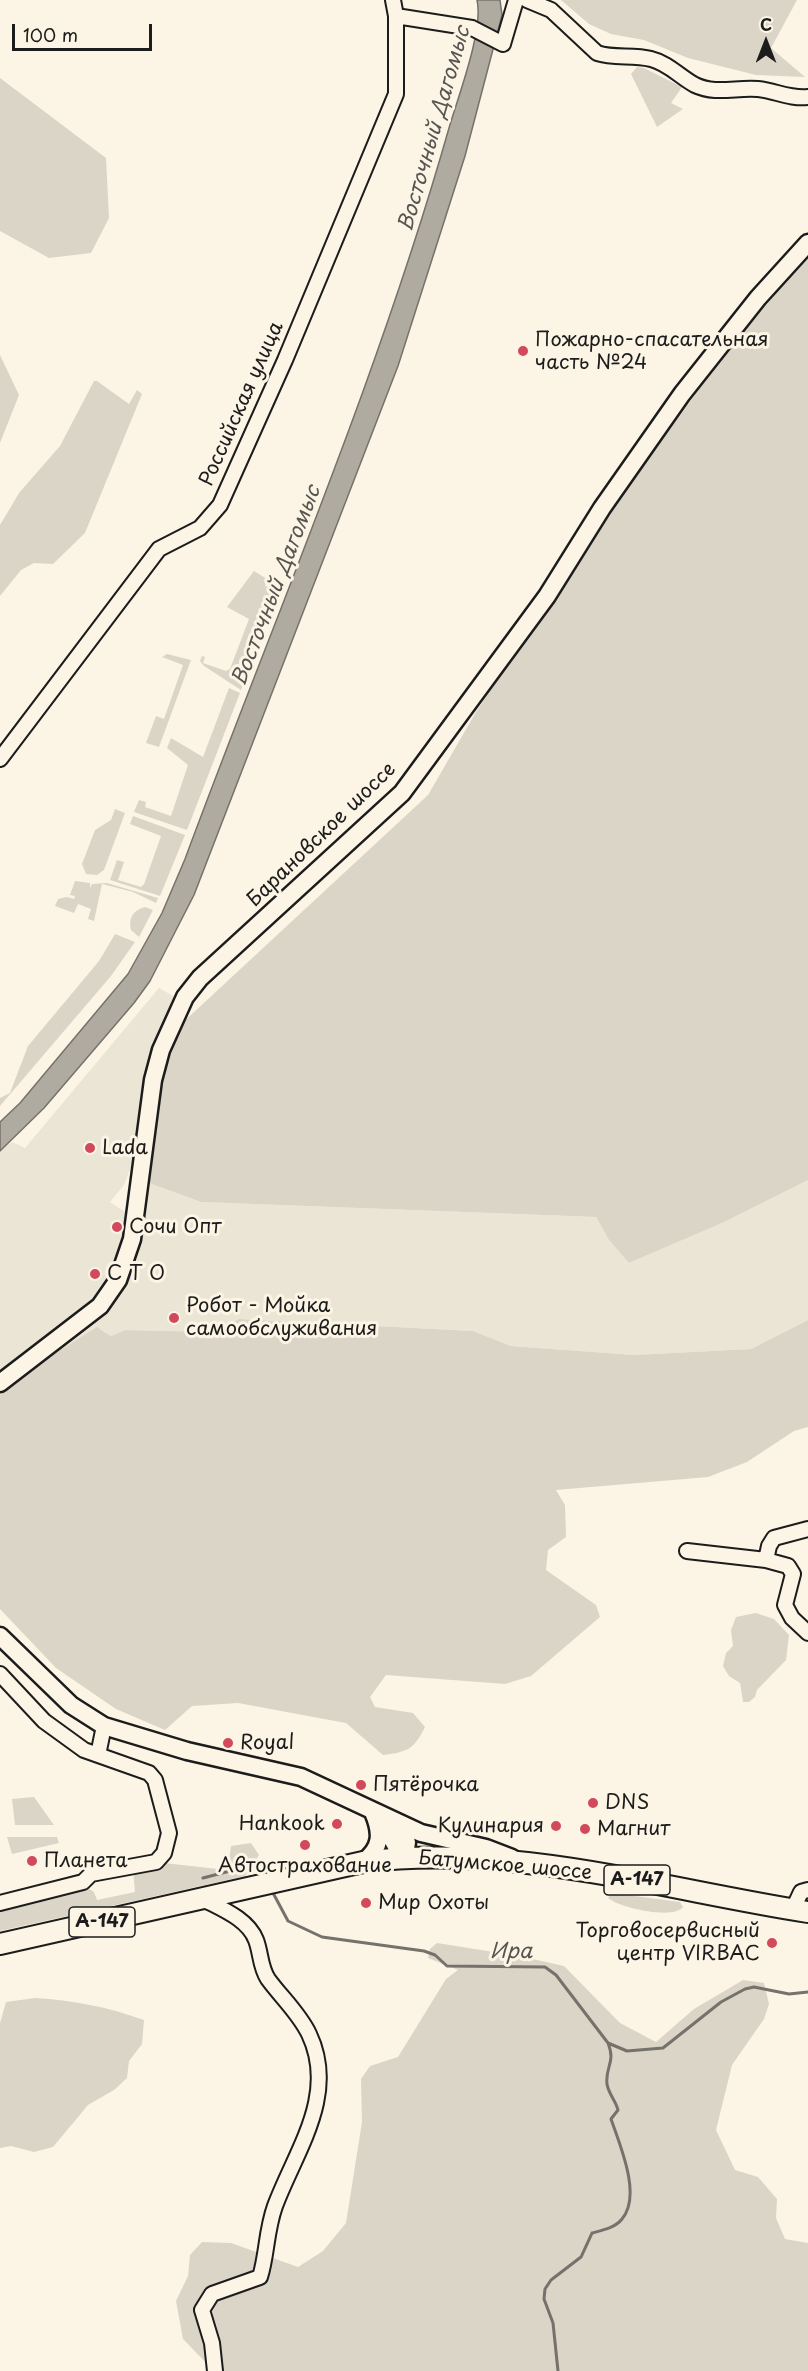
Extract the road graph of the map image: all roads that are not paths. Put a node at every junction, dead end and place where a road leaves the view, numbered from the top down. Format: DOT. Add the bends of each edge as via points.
graph roads {
  1 [pos="393,0"];
  2 [pos="516,0"];
  3 [pos="527,0"];
  4 [pos="396,16"];
  5 [pos="808,97"];
  6 [pos="808,243"];
  7 [pos="0,759"];
  8 [pos="0,1383"];
  9 [pos="808,1529"];
  10 [pos="687,1551"];
  11 [pos="766,1560"];
  12 [pos="808,1633"];
  13 [pos="0,1636"];
  14 [pos="0,1674"];
  15 [pos="104,1726"];
  16 [pos="98,1755"];
  17 [pos="373,1812"];
  18 [pos="404,1857"];
  19 [pos="363,1862"];
  20 [pos="530,1865"];
  21 [pos="808,1890"];
  22 [pos="203,1899"];
  23 [pos="0,1903"];
  24 [pos="801,1910"];
  25 [pos="0,1944"];
  26 [pos="215,2371"];
  1 -- 4 [label="street, Российская улица"];
  2 -- 4 [label="street" via="503,44 472,28"];
  3 -- 5 [label="street" via="551,10 605,56 654,60 695,85 713,91 761,90"];
  4 -- 7 [label="street, Российская улица" via="396,94 220,505 200,528 159,549"];
  6 -- 8 [label="main road, Барановское шоссе" via="758,298 682,394 602,508 547,596 402,793 200,978 185,997 161,1050 153,1080 132,1239 118,1280 100,1306"];
  9 -- 11 [label="street" via="774,1538"];
  10 -- 11 [label="street"];
  11 -- 12 [label="street" via="792,1570 785,1605"];
  13 -- 15 [label="main road" via="71,1705"];
  14 -- 16 [label="street" via="44,1721 84,1750"];
  15 -- 16 [label="street"];
  15 -- 17 [label="main road" via="187,1751 301,1777"];
  16 -- 23 [label="street" via="140,1769 155,1780 169,1833 164,1853 156,1862 91,1874 83,1882"];
  17 -- 18 [label="main road"];
  17 -- 19 [label="main road" via="380,1831 379,1843"];
  17 -- 20 [label="main road, А-147" via="421,1833 486,1848"];
  18 -- 19 [label="highway, Батумское шоссе / А-147"];
  18 -- 20 [label="highway, Батумское шоссе / А-147"];
  19 -- 22 [label="highway, Батумское шоссе / А-147"];
  20 -- 24 [label="highway, Батумское шоссе / А-147" via="651,1882"];
  21 -- 24 [label="street" via="801,1892"];
  22 -- 25 [label="highway, Батумское шоссе / А-147"];
  22 -- 26 [label="street" via="251,1930 268,1978 309,2033 318,2060 320,2084 307,2136 266,2235 260,2277 212,2294 202,2310"];
}
